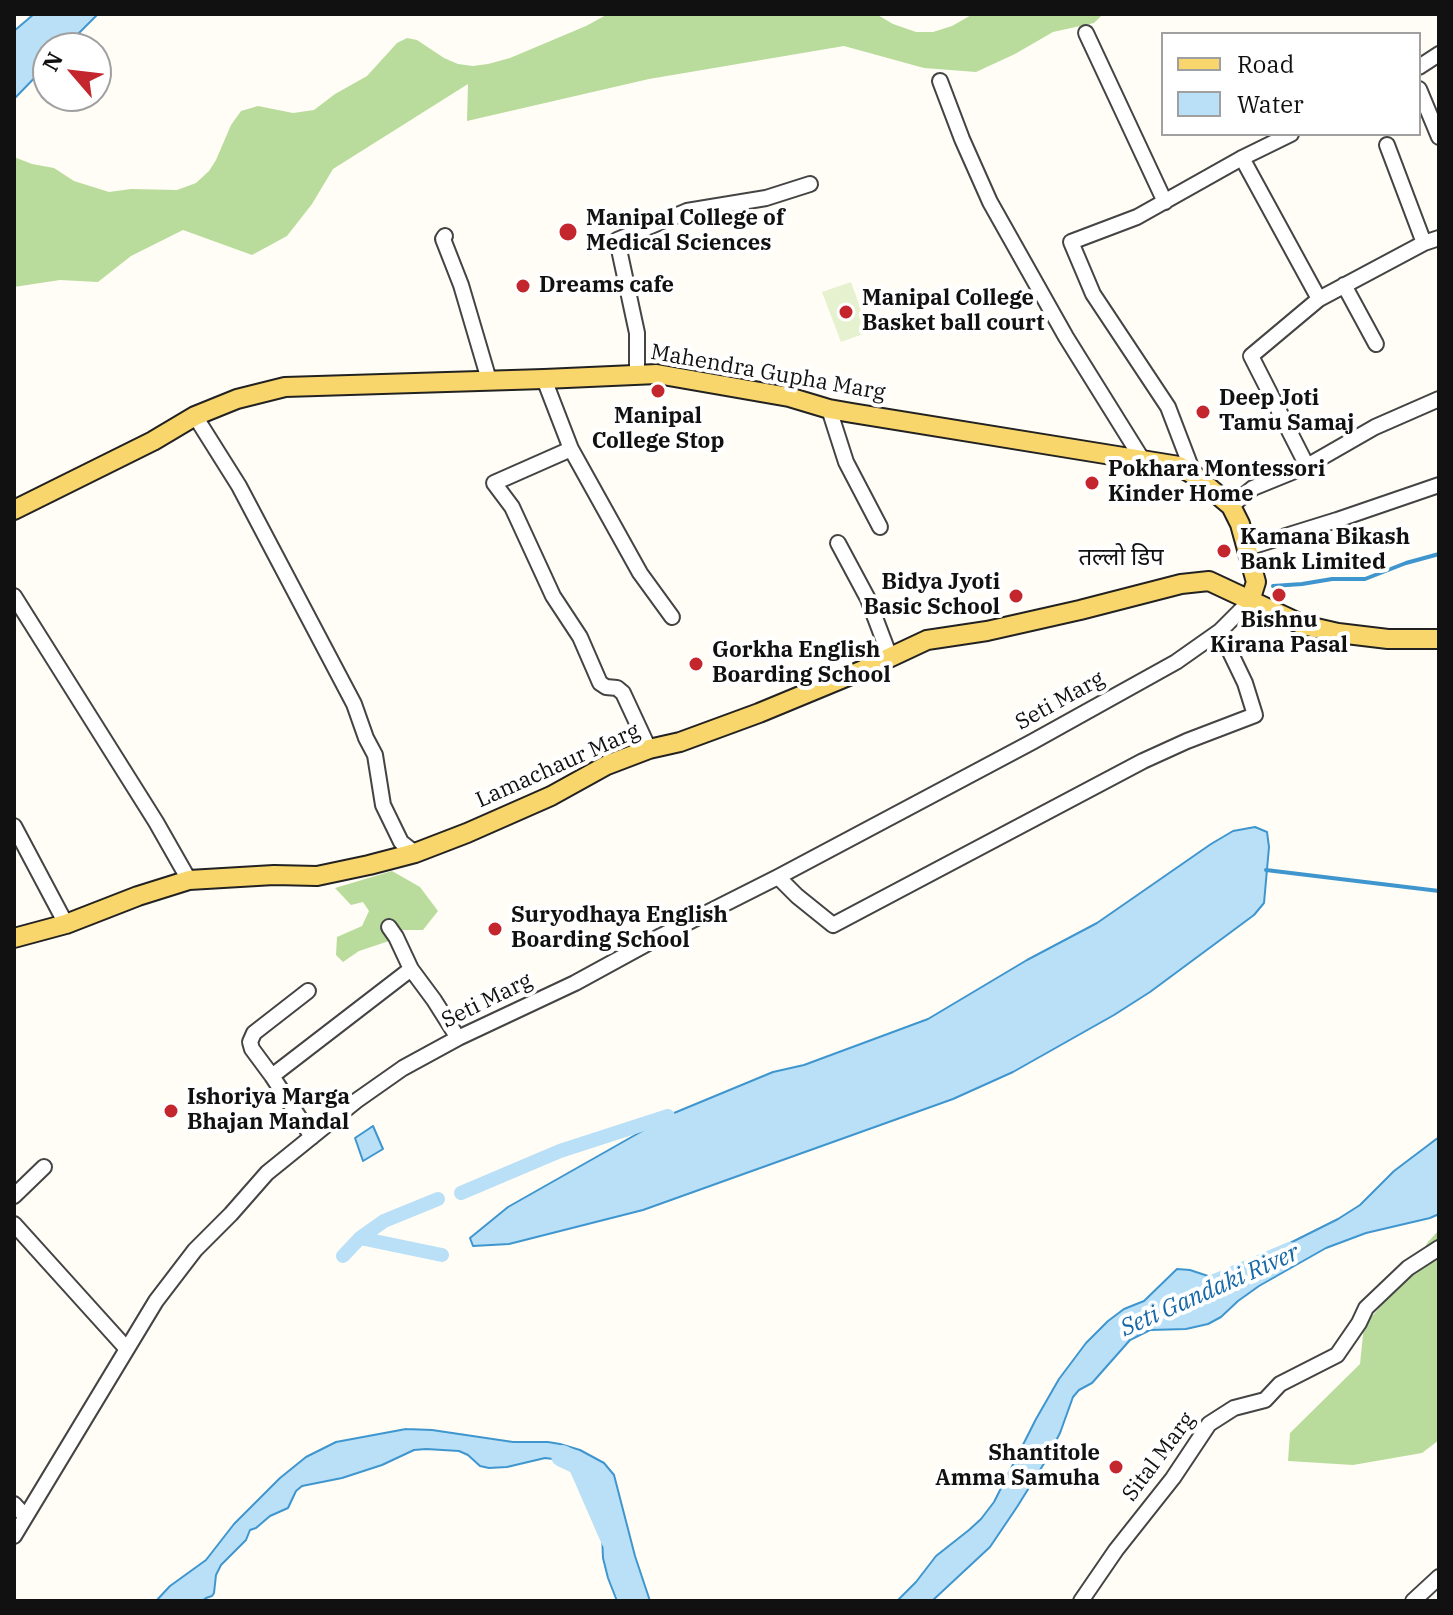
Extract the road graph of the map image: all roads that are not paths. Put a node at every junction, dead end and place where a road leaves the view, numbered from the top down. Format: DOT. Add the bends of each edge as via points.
graph roads {
  1 [pos="1086,33"];
  2 [pos="1439,54"];
  3 [pos="1421,66"];
  4 [pos="940,81"];
  5 [pos="1421,94"];
  6 [pos="1287,136"];
  7 [pos="1439,137"];
  8 [pos="1387,145"];
  9 [pos="1242,158"];
  10 [pos="810,184"];
  11 [pos="1165,202"];
  12 [pos="445,236"];
  13 [pos="1432,240"];
  14 [pos="1344,285"];
  15 [pos="1319,299"];
  16 [pos="1376,344"];
  17 [pos="637,374"];
  18 [pos="544,379"];
  19 [pos="489,380"];
  20 [pos="1439,399"];
  21 [pos="829,409"];
  22 [pos="195,416"];
  23 [pos="571,449"];
  24 [pos="1142,459"];
  25 [pos="1307,466"];
  26 [pos="1194,475"];
  27 [pos="1439,485"];
  28 [pos="1231,506"];
  29 [pos="14,510"];
  30 [pos="880,527"];
  31 [pos="838,543"];
  32 [pos="1247,548"];
  33 [pos="14,596"];
  34 [pos="1250,601"];
  35 [pos="672,617"];
  36 [pos="1220,631"];
  37 [pos="1439,639"];
  38 [pos="890,657"];
  39 [pos="649,749"];
  40 [pos="14,826"];
  41 [pos="415,853"];
  42 [pos="778,877"];
  43 [pos="189,880"];
  44 [pos="66,924"];
  45 [pos="389,927"];
  46 [pos="14,938"];
  47 [pos="411,969"];
  48 [pos="308,991"];
  49 [pos="458,1038"];
  50 [pos="272,1076"];
  51 [pos="312,1137"];
  52 [pos="44,1167"];
  53 [pos="14,1196"];
  54 [pos="14,1224"];
  55 [pos="1439,1248"];
  56 [pos="126,1348"];
  57 [pos="14,1504"];
  58 [pos="25,1516"];
  59 [pos="14,1536"];
  60 [pos="1439,1577"];
  61 [pos="1081,1601"];
  62 [pos="1413,1601"];
  1 -- 11 [label="street"];
  2 -- 3 [label="street"];
  4 -- 24 [label="street" via="990,202"];
  5 -- 7 [label="street"];
  6 -- 9 [label="street"];
  8 -- 13 [label="street"];
  9 -- 11 [label="street"];
  9 -- 15 [label="street"];
  10 -- 17 [label="street" via="766,198 687,211 617,240 637,333"];
  11 -- 26 [label="street" via="1071,242 1093,294 1168,407"];
  12 -- 19 [label="street"];
  13 -- 14 [label="street"];
  14 -- 15 [label="street"];
  14 -- 16 [label="street"];
  15 -- 25 [label="street" via="1251,356"];
  17 -- 18 [label="main road, Mahendra Gupha Marg"];
  17 -- 21 [label="main road, Mahendra Gupha Marg" via="747,389"];
  18 -- 19 [label="main road, Mahendra Gupha Marg"];
  18 -- 23 [label="street"];
  19 -- 22 [label="main road, Mahendra Gupha Marg" via="285,387"];
  20 -- 25 [label="street"];
  21 -- 24 [label="main road, Mahendra Gupha Marg"];
  21 -- 30 [label="street" via="846,462"];
  22 -- 29 [label="main road, Mahendra Gupha Marg"];
  22 -- 41 [label="street" via="239,486 354,704 375,755 383,805 401,842"];
  23 -- 35 [label="street" via="640,573"];
  23 -- 39 [label="street" via="494,483 512,507 600,683 623,693"];
  24 -- 26 [label="main road, Mahendra Gupha Marg" via="1179,466"];
  25 -- 28 [label="street" via="1253,488"];
  26 -- 28 [label="main road, Mahendra Gupha Marg"];
  27 -- 32 [label="street"];
  28 -- 32 [label="main road, Mahendra Gupha Marg"];
  31 -- 38 [label="street" via="868,599"];
  32 -- 34 [label="main road, Mahendra Gupha Marg" via="1256,582"];
  33 -- 43 [label="street"];
  34 -- 36 [label="street, Seti Marg"];
  34 -- 37 [label="main road, Lamachaur Marg" via="1303,625 1338,633"];
  34 -- 38 [label="main road, Lamachaur Marg" via="1209,581 1181,584 927,640"];
  36 -- 42 [label="street, Seti Marg" via="1176,662"];
  36 -- 42 [label="street" via="1255,715 1143,761 833,925"];
  38 -- 39 [label="main road, Lamachaur Marg" via="759,713"];
  39 -- 41 [label="main road, Lamachaur Marg"];
  40 -- 44 [label="street"];
  41 -- 43 [label="main road, Lamachaur Marg" via="317,876"];
  42 -- 49 [label="street, Seti Marg"];
  43 -- 44 [label="main road, Lamachaur Marg"];
  44 -- 46 [label="main road, Lamachaur Marg"];
  45 -- 47 [label="street"];
  47 -- 49 [label="street"];
  47 -- 50 [label="street"];
  48 -- 50 [label="street" via="254,1033 250,1042"];
  49 -- 51 [label="street, Seti Marg" via="403,1068"];
  50 -- 51 [label="street"];
  51 -- 56 [label="street, Seti Marg" via="267,1173 195,1250"];
  52 -- 53 [label="street"];
  54 -- 56 [label="street"];
  55 -- 61 [label="street, Sital Marg" via="1408,1268 1366,1308 1337,1355 1280,1384 1265,1400 1234,1408 1209,1424"];
  56 -- 58 [label="street, Seti Marg"];
  57 -- 58 [label="street"];
  58 -- 59 [label="street, Seti Marg"];
  60 -- 62 [label="street"];
}
